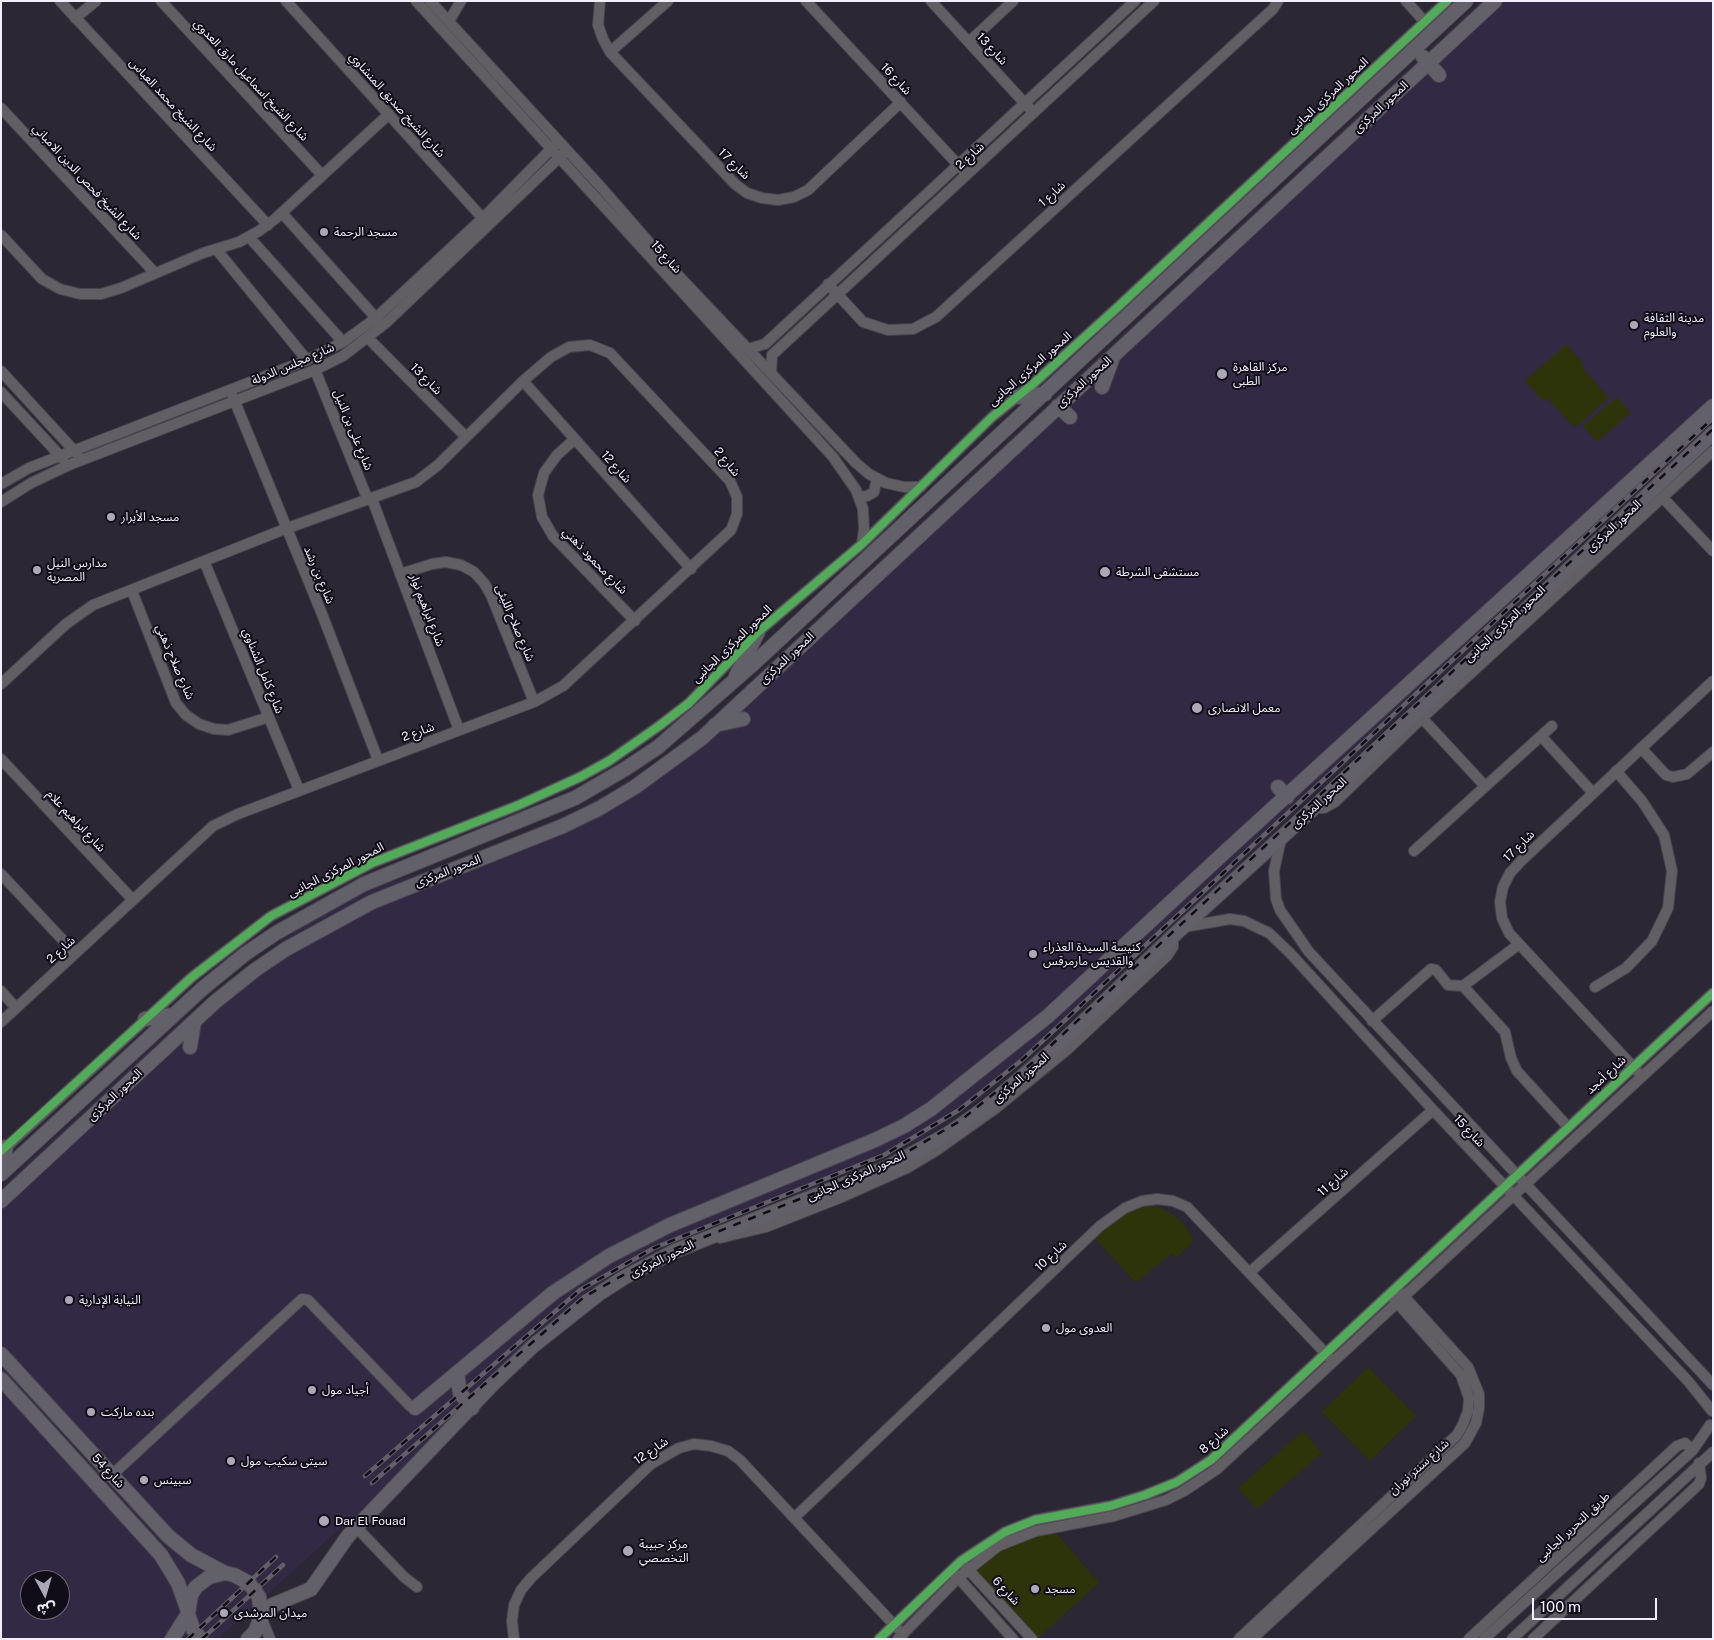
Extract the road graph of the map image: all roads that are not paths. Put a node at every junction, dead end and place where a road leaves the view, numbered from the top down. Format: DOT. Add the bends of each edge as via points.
graph roads {
  1 [pos="60,1"];
  2 [pos="96,1"];
  3 [pos="161,1"];
  4 [pos="286,1"];
  5 [pos="416,1"];
  6 [pos="430,1"];
  7 [pos="461,1"];
  8 [pos="600,1"];
  9 [pos="668,1"];
  10 [pos="931,1"];
  11 [pos="1014,1"];
  12 [pos="1135,1"];
  13 [pos="1154,1"];
  14 [pos="1278,1"];
  15 [pos="1406,1"];
  16 [pos="1447,1"];
  17 [pos="1466,1"];
  18 [pos="1495,1"];
  19 [pos="812,3"];
  20 [pos="75,18"];
  21 [pos="448,21"];
  22 [pos="1425,22"];
  23 [pos="969,42"];
  24 [pos="1415,50"];
  25 [pos="610,52"];
  26 [pos="1428,63"];
  27 [pos="1439,75"];
  28 [pos="901,102"];
  29 [pos="1026,105"];
  30 [pos="1,108"];
  31 [pos="1034,113"];
  32 [pos="389,114"];
  33 [pos="555,145"];
  34 [pos="563,154"];
  35 [pos="959,165"];
  36 [pos="1288,169"];
  37 [pos="1312,173"];
  38 [pos="968,174"];
  39 [pos="322,176"];
  40 [pos="1246,206"];
  41 [pos="1270,210"];
  42 [pos="282,213"];
  43 [pos="487,222"];
  44 [pos="268,225"];
  45 [pos="1255,225"];
  46 [pos="1,235"];
  47 [pos="1265,236"];
  48 [pos="249,237"];
  49 [pos="216,249"];
  50 [pos="155,273"];
  51 [pos="828,284"];
  52 [pos="838,295"];
  53 [pos="381,318"];
  54 [pos="724,331"];
  55 [pos="368,338"];
  56 [pos="343,342"];
  57 [pos="748,350"];
  58 [pos="1114,355"];
  59 [pos="308,360"];
  60 [pos="315,370"];
  61 [pos="1,371"];
  62 [pos="771,374"];
  63 [pos="523,381"];
  64 [pos="1102,387"];
  65 [pos="230,389"];
  66 [pos="1,392"];
  67 [pos="1045,394"];
  68 [pos="1016,397"];
  69 [pos="235,402"];
  70 [pos="1058,406"];
  71 [pos="1713,406"];
  72 [pos="1070,417"];
  73 [pos="1713,433"];
  74 [pos="466,437"];
  75 [pos="575,439"];
  76 [pos="74,451"];
  77 [pos="1713,451"];
  78 [pos="60,456"];
  79 [pos="82,460"];
  80 [pos="69,465"];
  81 [pos="877,478"];
  82 [pos="1,484"];
  83 [pos="921,487"];
  84 [pos="858,497"];
  85 [pos="1663,498"];
  86 [pos="370,499"];
  87 [pos="1,502"];
  88 [pos="285,529"];
  89 [pos="862,544"];
  90 [pos="1713,551"];
  91 [pos="204,561"];
  92 [pos="691,569"];
  93 [pos="400,574"];
  94 [pos="132,590"];
  95 [pos="635,621"];
  96 [pos="758,632"];
  97 [pos="1713,682"];
  98 [pos="732,683"];
  99 [pos="1,684"];
  100 [pos="534,702"];
  101 [pos="269,718"];
  102 [pos="1422,718"];
  103 [pos="743,719"];
  104 [pos="715,726"];
  105 [pos="1552,726"];
  106 [pos="460,730"];
  107 [pos="1541,736"];
  108 [pos="1350,738"];
  109 [pos="1642,748"];
  110 [pos="1713,752"];
  111 [pos="1369,756"];
  112 [pos="1,759"];
  113 [pos="378,760"];
  114 [pos="1616,772"];
  115 [pos="1485,786"];
  116 [pos="299,790"];
  117 [pos="1593,793"];
  118 [pos="1312,808"];
  119 [pos="490,834"];
  120 [pos="1281,838"];
  121 [pos="524,842"];
  122 [pos="1414,851"];
  123 [pos="442,852"];
  124 [pos="477,861"];
  125 [pos="1,874"];
  126 [pos="133,900"];
  127 [pos="1178,931"];
  128 [pos="1518,945"];
  129 [pos="75,953"];
  130 [pos="1463,986"];
  131 [pos="1595,987"];
  132 [pos="1,991"];
  133 [pos="1713,993"];
  134 [pos="1700,1004"];
  135 [pos="16,1008"];
  136 [pos="1712,1014"];
  137 [pos="172,1015"];
  138 [pos="145,1019"];
  139 [pos="1372,1021"];
  140 [pos="1,1022"];
  141 [pos="194,1022"];
  142 [pos="190,1047"];
  143 [pos="1633,1066"];
  144 [pos="1642,1075"];
  145 [pos="1433,1110"];
  146 [pos="1568,1127"];
  147 [pos="4,1149"];
  148 [pos="1,1173"];
  149 [pos="1516,1175"];
  150 [pos="1525,1185"];
  151 [pos="1504,1186"];
  152 [pos="1513,1196"];
  153 [pos="1,1201"];
  154 [pos="1250,1272"];
  155 [pos="1392,1290"];
  156 [pos="1400,1299"];
  157 [pos="1325,1352"];
  158 [pos="1,1354"];
  159 [pos="1334,1361"];
  160 [pos="457,1373"];
  161 [pos="1,1379"];
  162 [pos="1713,1385"];
  163 [pos="415,1408"];
  164 [pos="472,1408"];
  165 [pos="1712,1411"];
  166 [pos="1711,1429"];
  167 [pos="1713,1452"];
  168 [pos="1699,1463"];
  169 [pos="112,1475"];
  170 [pos="795,1517"];
  171 [pos="356,1528"];
  172 [pos="183,1550"];
  173 [pos="961,1561"];
  174 [pos="167,1563"];
  175 [pos="968,1569"];
  176 [pos="950,1570"];
  177 [pos="225,1573"];
  178 [pos="1545,1576"];
  179 [pos="958,1578"];
  180 [pos="417,1587"];
  181 [pos="188,1612"];
  182 [pos="261,1614"];
  183 [pos="893,1624"];
  184 [pos="900,1636"];
  185 [pos="1515,1638"];
  186 [pos="172,1639"];
  187 [pos="201,1639"];
  188 [pos="248,1639"];
  189 [pos="270,1639"];
  190 [pos="514,1639"];
  191 [pos="879,1639"];
  192 [pos="1013,1639"];
  193 [pos="1032,1639"];
  194 [pos="1239,1639"];
  195 [pos="1252,1639"];
  196 [pos="1469,1639"];
  197 [pos="1484,1639"];
  198 [pos="1533,1639"];
  1 -- 20 [label="street, شارع الشيخ محمد العباس"];
  2 -- 20 [label="street"];
  3 -- 39 [label="street, شارع الشيخ اسماعيل مارق العدوي"];
  4 -- 32 [label="street, شارع الشيخ صديق المنشاوي"];
  5 -- 33 [label="street, شارع 15"];
  6 -- 21 [label="street, شارع 15"];
  7 -- 21 [label="street"];
  8 -- 25 [label="street, شارع 17" via="598,25"];
  9 -- 25 [label="street"];
  10 -- 23 [label="street, شارع 13"];
  11 -- 23 [label="street"];
  12 -- 29 [label="street, شارع 2"];
  13 -- 31 [label="street, شارع 2"];
  14 -- 52 [label="street, شارع 1" via="936,317 913,329 888,330 863,322"];
  15 -- 22 [label="street"];
  16 -- 22 [label="street, المحور المركزى الجانبى"];
  17 -- 24 [label="main road, المحور المركزى"];
  18 -- 26 [label="main road, المحور المركزى"];
  19 -- 28 [label="street, شارع 16"];
  20 -- 44 [label="street, شارع الشيخ محمد العباس"];
  21 -- 33 [label="street, شارع 15"];
  22 -- 68 [label="street, المحور المركزى الجانبى" via="1119,306"];
  23 -- 29 [label="street, شارع 13"];
  24 -- 26 [label="main road"];
  24 -- 36 [label="main road, المحور المركزى"];
  25 -- 28 [label="street, شارع 17" via="735,184 762,198 778,200 808,190"];
  26 -- 27 [label="main road"];
  26 -- 37 [label="main road, المحور المركزى"];
  28 -- 35 [label="street, شارع 16"];
  29 -- 31 [label="street, شارع 13"];
  29 -- 35 [label="street, شارع 2"];
  30 -- 50 [label="street, شارع الشيخ فحص الدين الامباني"];
  31 -- 38 [label="street, شارع 2"];
  32 -- 39 [label="street"];
  32 -- 43 [label="street, شارع الشيخ صديق المنشاوي"];
  33 -- 34 [label="street, شارع 15"];
  33 -- 43 [label="street, شارع مجلس الدولة"];
  34 -- 43 [label="street, شارع مجلس الدولة"];
  34 -- 54 [label="street, شارع 15" via="666,277"];
  35 -- 38 [label="street, شارع 16"];
  35 -- 51 [label="street, شارع 2"];
  36 -- 37 [label="main road" via="1288,177 1294,180"];
  36 -- 40 [label="main road, المحور المركزى"];
  37 -- 41 [label="main road, المحور المركزى"];
  38 -- 52 [label="street, شارع 2"];
  39 -- 42 [label="street"];
  40 -- 41 [label="main road" via="1264,199 1269,202"];
  40 -- 67 [label="main road, المحور المركزى"];
  41 -- 45 [label="main road, المحور المركزى"];
  42 -- 44 [label="street"];
  42 -- 53 [label="street"];
  43 -- 53 [label="street, شارع مجلس الدولة"];
  44 -- 48 [label="street"];
  45 -- 47 [label="main road"];
  45 -- 58 [label="main road, المحور المركزى"];
  46 -- 50 [label="street" via="42,279 60,289 80,294 101,294"];
  48 -- 49 [label="street"];
  48 -- 56 [label="street"];
  49 -- 50 [label="street"];
  49 -- 59 [label="street"];
  51 -- 52 [label="street, شارع 1"];
  51 -- 57 [label="street, شارع 2" via="765,344"];
  52 -- 62 [label="street, شارع 2" via="772,355"];
  53 -- 55 [label="street, شارع مجلس الدولة"];
  53 -- 56 [label="street, شارع مجلس الدولة"];
  54 -- 57 [label="street, شارع 15"];
  54 -- 84 [label="street, شارع 15" via="833,457"];
  55 -- 60 [label="street, شارع مجلس الدولة"];
  55 -- 74 [label="street, شارع 13"];
  56 -- 59 [label="street, شارع مجلس الدولة"];
  57 -- 62 [label="street, شارع 15"];
  58 -- 64 [label="main road"];
  58 -- 70 [label="main road, المحور المركزى"];
  59 -- 65 [label="street, شارع مجلس الدولة"];
  60 -- 69 [label="street, شارع مجلس الدولة"];
  60 -- 86 [label="street, شارع على بن النيل"];
  61 -- 76 [label="street"];
  62 -- 81 [label="street, شارع 15" via="856,463"];
  63 -- 74 [label="street, شارع 2"];
  63 -- 75 [label="street, شارع 12"];
  63 -- 92 [label="street, شارع 2" via="551,357 569,347 590,345 610,353 730,481 737,497 737,514 731,530"];
  65 -- 69 [label="street, شارع بن رشد"];
  65 -- 76 [label="street, شارع مجلس الدولة"];
  66 -- 78 [label="street"];
  67 -- 68 [label="main road"];
  67 -- 98 [label="main road, المحور المركزى"];
  68 -- 83 [label="street, المحور المركزى الجانبى"];
  69 -- 79 [label="street, شارع مجلس الدولة"];
  69 -- 88 [label="street, شارع بن رشد"];
  70 -- 72 [label="main road"];
  70 -- 104 [label="main road, المحور المركزى"];
  71 -- 108 [label="main road, المحور المركزى"];
  73 -- 111 [label="main road, المحور المركزى"];
  74 -- 86 [label="street, شارع 2" via="416,482"];
  75 -- 92 [label="street, شارع 12"];
  75 -- 95 [label="street, شارع محمود ذهني" via="557,455 544,473 538,495 542,517 553,536"];
  76 -- 78 [label="street, شارع مجلس الدولة"];
  76 -- 79 [label="street"];
  77 -- 85 [label="street, المحور المركزى الجانبى"];
  78 -- 80 [label="street"];
  78 -- 82 [label="street, شارع مجلس الدولة"];
  79 -- 80 [label="street, شارع مجلس الدولة"];
  80 -- 87 [label="street, شارع مجلس الدولة"];
  81 -- 83 [label="street, شارع 15" via="904,488"];
  81 -- 84 [label="street" via="874,492"];
  83 -- 89 [label="street, المحور المركزى الجانبى"];
  84 -- 89 [label="street, شارع 15" via="863,509"];
  85 -- 90 [label="street"];
  85 -- 102 [label="street, المحور المركزى الجانبى"];
  86 -- 88 [label="street, شارع 2"];
  86 -- 93 [label="street, شارع ابراهيم نوار"];
  88 -- 91 [label="street, شارع 2"];
  88 -- 113 [label="street, شارع بن رشد" via="322,614"];
  89 -- 96 [label="street, المحور المركزى الجانبى"];
  91 -- 94 [label="street, شارع 2"];
  91 -- 101 [label="street, شارع كامل الشناوي"];
  92 -- 95 [label="street, شارع 2"];
  93 -- 100 [label="street, شارع صلاح الليثى" via="446,562 474,572 491,595"];
  93 -- 106 [label="street, شارع ابراهيم نوار"];
  94 -- 99 [label="street, شارع 2" via="79,613"];
  94 -- 101 [label="street, شارع صلاح ذهني" via="176,703 186,715 214,730 228,730"];
  95 -- 100 [label="street, شارع 2" via="563,686"];
  96 -- 98 [label="main road"];
  96 -- 138 [label="street, المحور المركزى الجانبى" via="689,703 609,761 550,792 372,863 271,916 217,955"];
  97 -- 109 [label="street, شارع 17"];
  98 -- 119 [label="main road, المحور المركزى" via="658,747 625,769 575,798"];
  100 -- 106 [label="street, شارع 2"];
  101 -- 116 [label="street, شارع كامل الشناوي"];
  102 -- 115 [label="street"];
  102 -- 118 [label="street, المحور المركزى الجانبى" via="1335,802 1324,808"];
  103 -- 104 [label="main road"];
  104 -- 121 [label="main road, المحور المركزى" via="635,787 564,826"];
  105 -- 107 [label="street"];
  106 -- 113 [label="street, شارع 2"];
  107 -- 115 [label="street"];
  107 -- 117 [label="street"];
  108 -- 111 [label="main road" via="1364,745"];
  108 -- 160 [label="main road, المحور المركزى" via="1282,792 1048,1016 919,1118 625,1246 553,1293"];
  109 -- 110 [label="street" via="1666,775 1673,777 1687,774"];
  109 -- 114 [label="street, شارع 17"];
  111 -- 118 [label="main road, المحور المركزى"];
  112 -- 126 [label="street, شارع ابراهيم علام"];
  113 -- 116 [label="street, شارع 2"];
  114 -- 117 [label="street, شارع 17"];
  114 -- 131 [label="street" via="1642,801 1664,835 1672,871 1668,908 1652,941 1626,968"];
  115 -- 122 [label="street"];
  116 -- 126 [label="street, شارع 2" via="213,826"];
  117 -- 128 [label="street, شارع 17" via="1510,872 1503,886 1502,918"];
  118 -- 120 [label="main road, المحور المركزى"];
  119 -- 121 [label="main road" via="489,842 496,847"];
  119 -- 123 [label="main road, المحور المركزى"];
  120 -- 127 [label="main road, المحور المركزى"];
  120 -- 139 [label="street, شارع 15" via="1273,882 1280,910 1309,952"];
  121 -- 124 [label="main road, المحور المركزى"];
  123 -- 124 [label="main road" via="472,848 478,855"];
  123 -- 137 [label="main road, المحور المركزى" via="364,884 276,933 245,954"];
  124 -- 141 [label="main road, المحور المركزى" via="415,884 330,923 255,970"];
  125 -- 129 [label="street"];
  126 -- 129 [label="street, شارع 2"];
  127 -- 145 [label="street, شارع 15" via="1230,919 1258,926 1268,933"];
  127 -- 164 [label="main road, المحور المركزى" via="1040,1062 988,1106 948,1134 860,1179 701,1240 624,1277 577,1310 512,1365"];
  128 -- 130 [label="street"];
  128 -- 143 [label="street, شارع 17"];
  129 -- 135 [label="street, شارع 2"];
  130 -- 139 [label="street" via="1448,985 1436,970 1431,970"];
  130 -- 146 [label="street" via="1505,1032 1517,1071"];
  132 -- 135 [label="street"];
  133 -- 134 [label="street, شارع أمجد"];
  134 -- 136 [label="street"];
  134 -- 143 [label="street, شارع أمجد"];
  135 -- 140 [label="street, شارع 2"];
  136 -- 144 [label="street, شارع أمجد"];
  137 -- 138 [label="main road"];
  137 -- 148 [label="main road, المحور المركزى"];
  138 -- 147 [label="street, المحور المركزى الجانبى"];
  139 -- 149 [label="street, شارع 15"];
  141 -- 142 [label="main road"];
  141 -- 153 [label="main road, المحور المركزى"];
  143 -- 144 [label="street, شارع 17"];
  143 -- 146 [label="street, شارع أمجد"];
  144 -- 150 [label="street, شارع أمجد"];
  145 -- 151 [label="street, شارع 15"];
  145 -- 154 [label="street, شارع 11"];
  146 -- 149 [label="street, شارع أمجد"];
  147 -- 148 [label="main road"];
  149 -- 150 [label="street, شارع 15"];
  149 -- 151 [label="street, شارع 8"];
  150 -- 152 [label="street, شارع 8"];
  150 -- 162 [label="street, شارع 15"];
  151 -- 152 [label="street, شارع 15"];
  151 -- 155 [label="street, شارع 8"];
  152 -- 156 [label="street, شارع 8"];
  152 -- 165 [label="street, شارع 15" via="1688,1381"];
  154 -- 157 [label="street, شارع 10"];
  154 -- 170 [label="street, شارع 10" via="1187,1207 1157,1199 1125,1208 1100,1226"];
  155 -- 156 [label="street, شارع سنتر نوران"];
  155 -- 157 [label="street, شارع 8"];
  156 -- 159 [label="street, شارع 8"];
  156 -- 194 [label="street, شارع سنتر نوران" via="1460,1374 1468,1398 1463,1424 1457,1435"];
  156 -- 195 [label="street, شارع سنتر نوران" via="1468,1367 1479,1394 1476,1423 1465,1442"];
  157 -- 159 [label="street, شارع 10"];
  157 -- 173 [label="street, شارع 8" via="1210,1460 1177,1482 1110,1506 1035,1520 986,1542"];
  158 -- 169 [label="main road, شارع 54"];
  159 -- 175 [label="street, شارع 8" via="1224,1463 1184,1491 1114,1516 1017,1537 998,1546"];
  160 -- 163 [label="main road, المحور المركزى"];
  160 -- 164 [label="main road" via="460,1392"];
  161 -- 174 [label="main road, شارع 54"];
  163 -- 169 [label="street" via="308,1300 302,1299"];
  164 -- 171 [label="main road, المحور المركزى"];
  165 -- 166 [label="street"];
  166 -- 178 [label="street, طريق التحرير الجانبى" via="1693,1450 1685,1443 1677,1446"];
  167 -- 168 [label="street"];
  168 -- 185 [label="street"];
  168 -- 198 [label="street" via="1700,1484"];
  169 -- 172 [label="main road, شارع 54"];
  170 -- 183 [label="street, شارع 12"];
  170 -- 190 [label="street, شارع 12" via="754,1472 728,1451 694,1444 679,1448 640,1473 531,1578 514,1605"];
  171 -- 180 [label="street"];
  171 -- 182 [label="main road, المحور المركزى" via="311,1589"];
  172 -- 174 [label="main road" via="177,1559"];
  172 -- 177 [label="main road, شارع 54"];
  173 -- 175 [label="street, شارع 6"];
  173 -- 176 [label="street, شارع 8"];
  174 -- 181 [label="main road, شارع 54" via="178,1582"];
  175 -- 179 [label="street, شارع 8"];
  175 -- 193 [label="street, شارع 6"];
  176 -- 179 [label="street"];
  176 -- 183 [label="street, شارع 8"];
  177 -- 181 [label="main road" via="209,1577 196,1588"];
  177 -- 182 [label="main road" via="250,1582 260,1597"];
  178 -- 196 [label="street, طريق التحرير الجانبى"];
  178 -- 197 [label="street"];
  179 -- 184 [label="street, شارع 8"];
  179 -- 192 [label="street"];
  181 -- 186 [label="main road"];
  181 -- 187 [label="main road" via="193,1629"];
  182 -- 188 [label="main road" via="255,1632"];
  182 -- 189 [label="street"];
  183 -- 184 [label="street, شارع 12"];
  183 -- 191 [label="street, شارع 8"];
}
